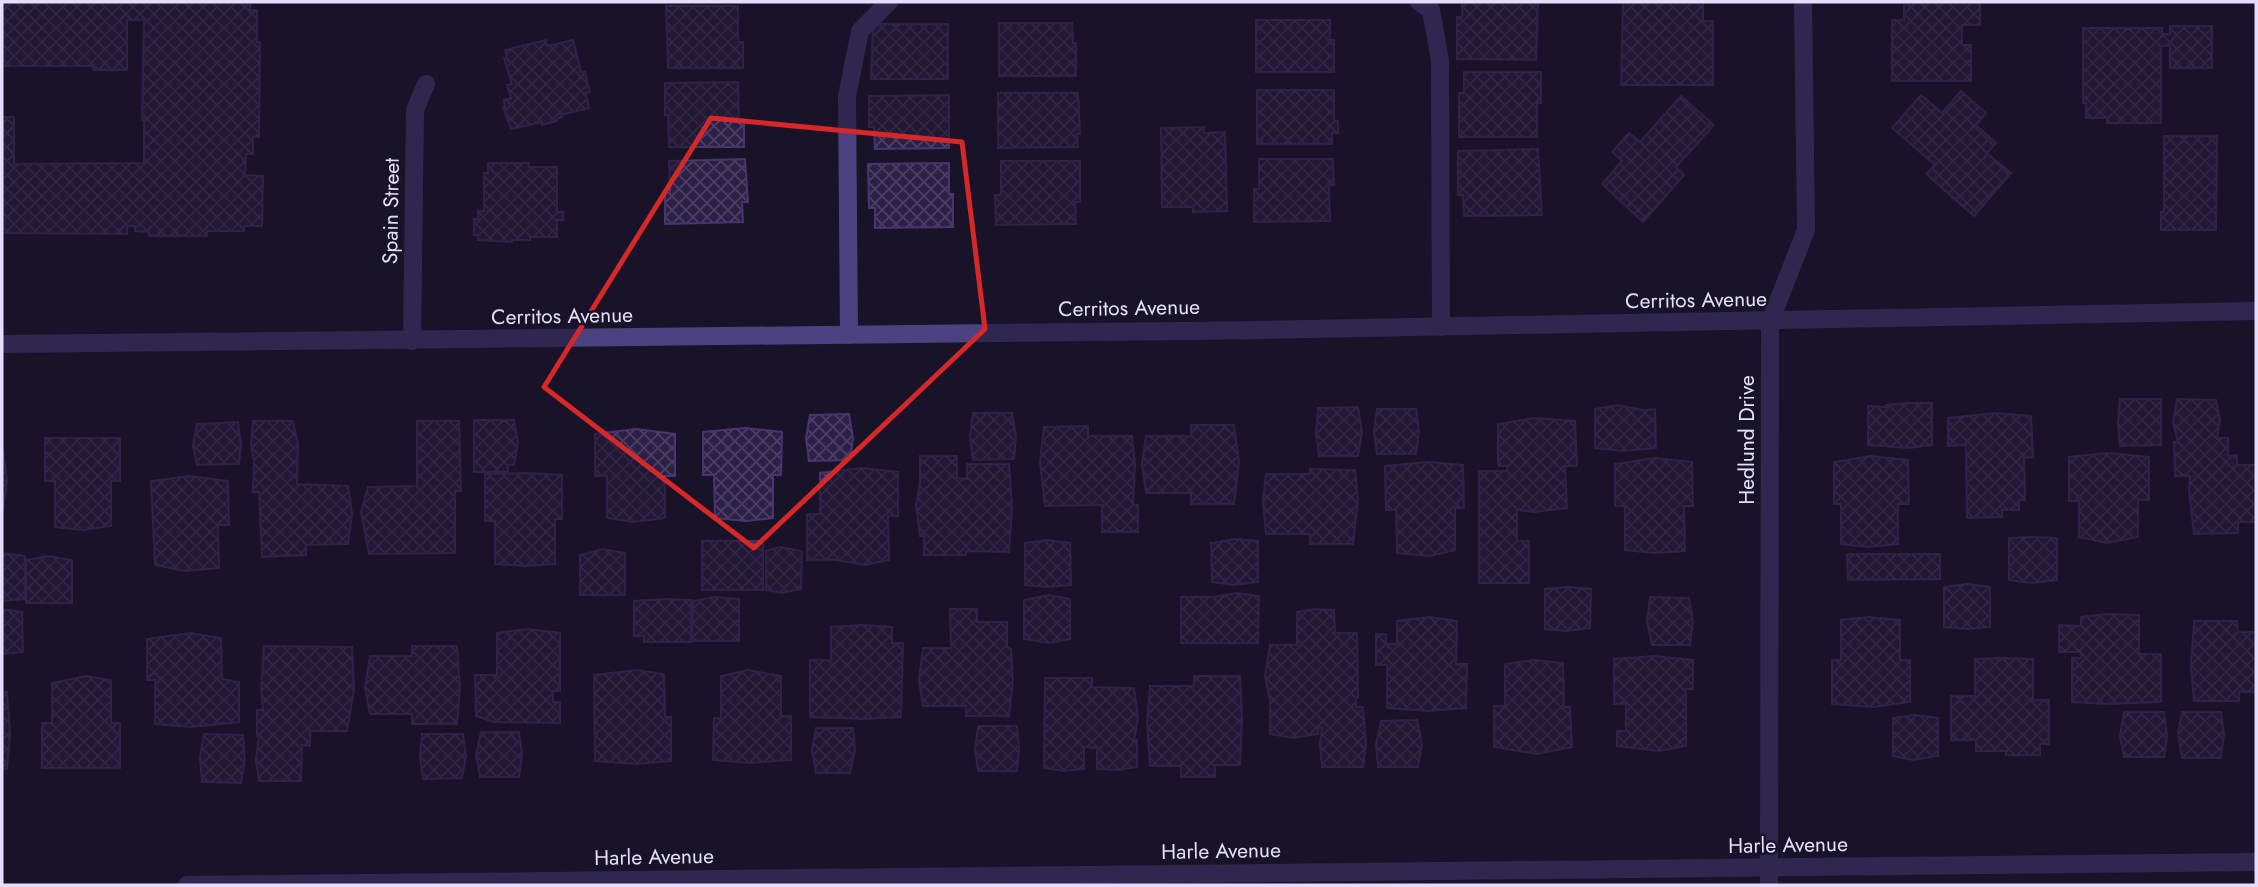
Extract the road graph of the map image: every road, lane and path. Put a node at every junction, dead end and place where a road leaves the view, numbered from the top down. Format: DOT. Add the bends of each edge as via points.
graph roads {
  1 [pos="889,2"];
  2 [pos="1419,2"];
  3 [pos="1803,2"];
  4 [pos="426,84"];
  5 [pos="2256,311"];
  6 [pos="1770,322"];
  7 [pos="1441,327"];
  8 [pos="849,335"];
  9 [pos="412,341"];
  10 [pos="2,344"];
  11 [pos="2256,862"];
  12 [pos="1769,876"];
  13 [pos="187,885"];
  1 -- 8 [label="street" via="860,31 847,96"];
  2 -- 7 [label="street" via="1431,10 1440,60"];
  3 -- 6 [label="street, Hedlund Drive" via="1806,230"];
  4 -- 9 [label="street, Spain Street" via="415,110"];
  5 -- 6 [label="street, Cerritos Avenue"];
  6 -- 7 [label="street, Cerritos Avenue"];
  6 -- 12 [label="street, Hedlund Drive"];
  7 -- 8 [label="street, Cerritos Avenue"];
  8 -- 9 [label="street, Cerritos Avenue"];
  9 -- 10 [label="street, Cerritos Avenue"];
  11 -- 12 [label="street, Harle Avenue"];
  12 -- 13 [label="street, Harle Avenue"];
}
